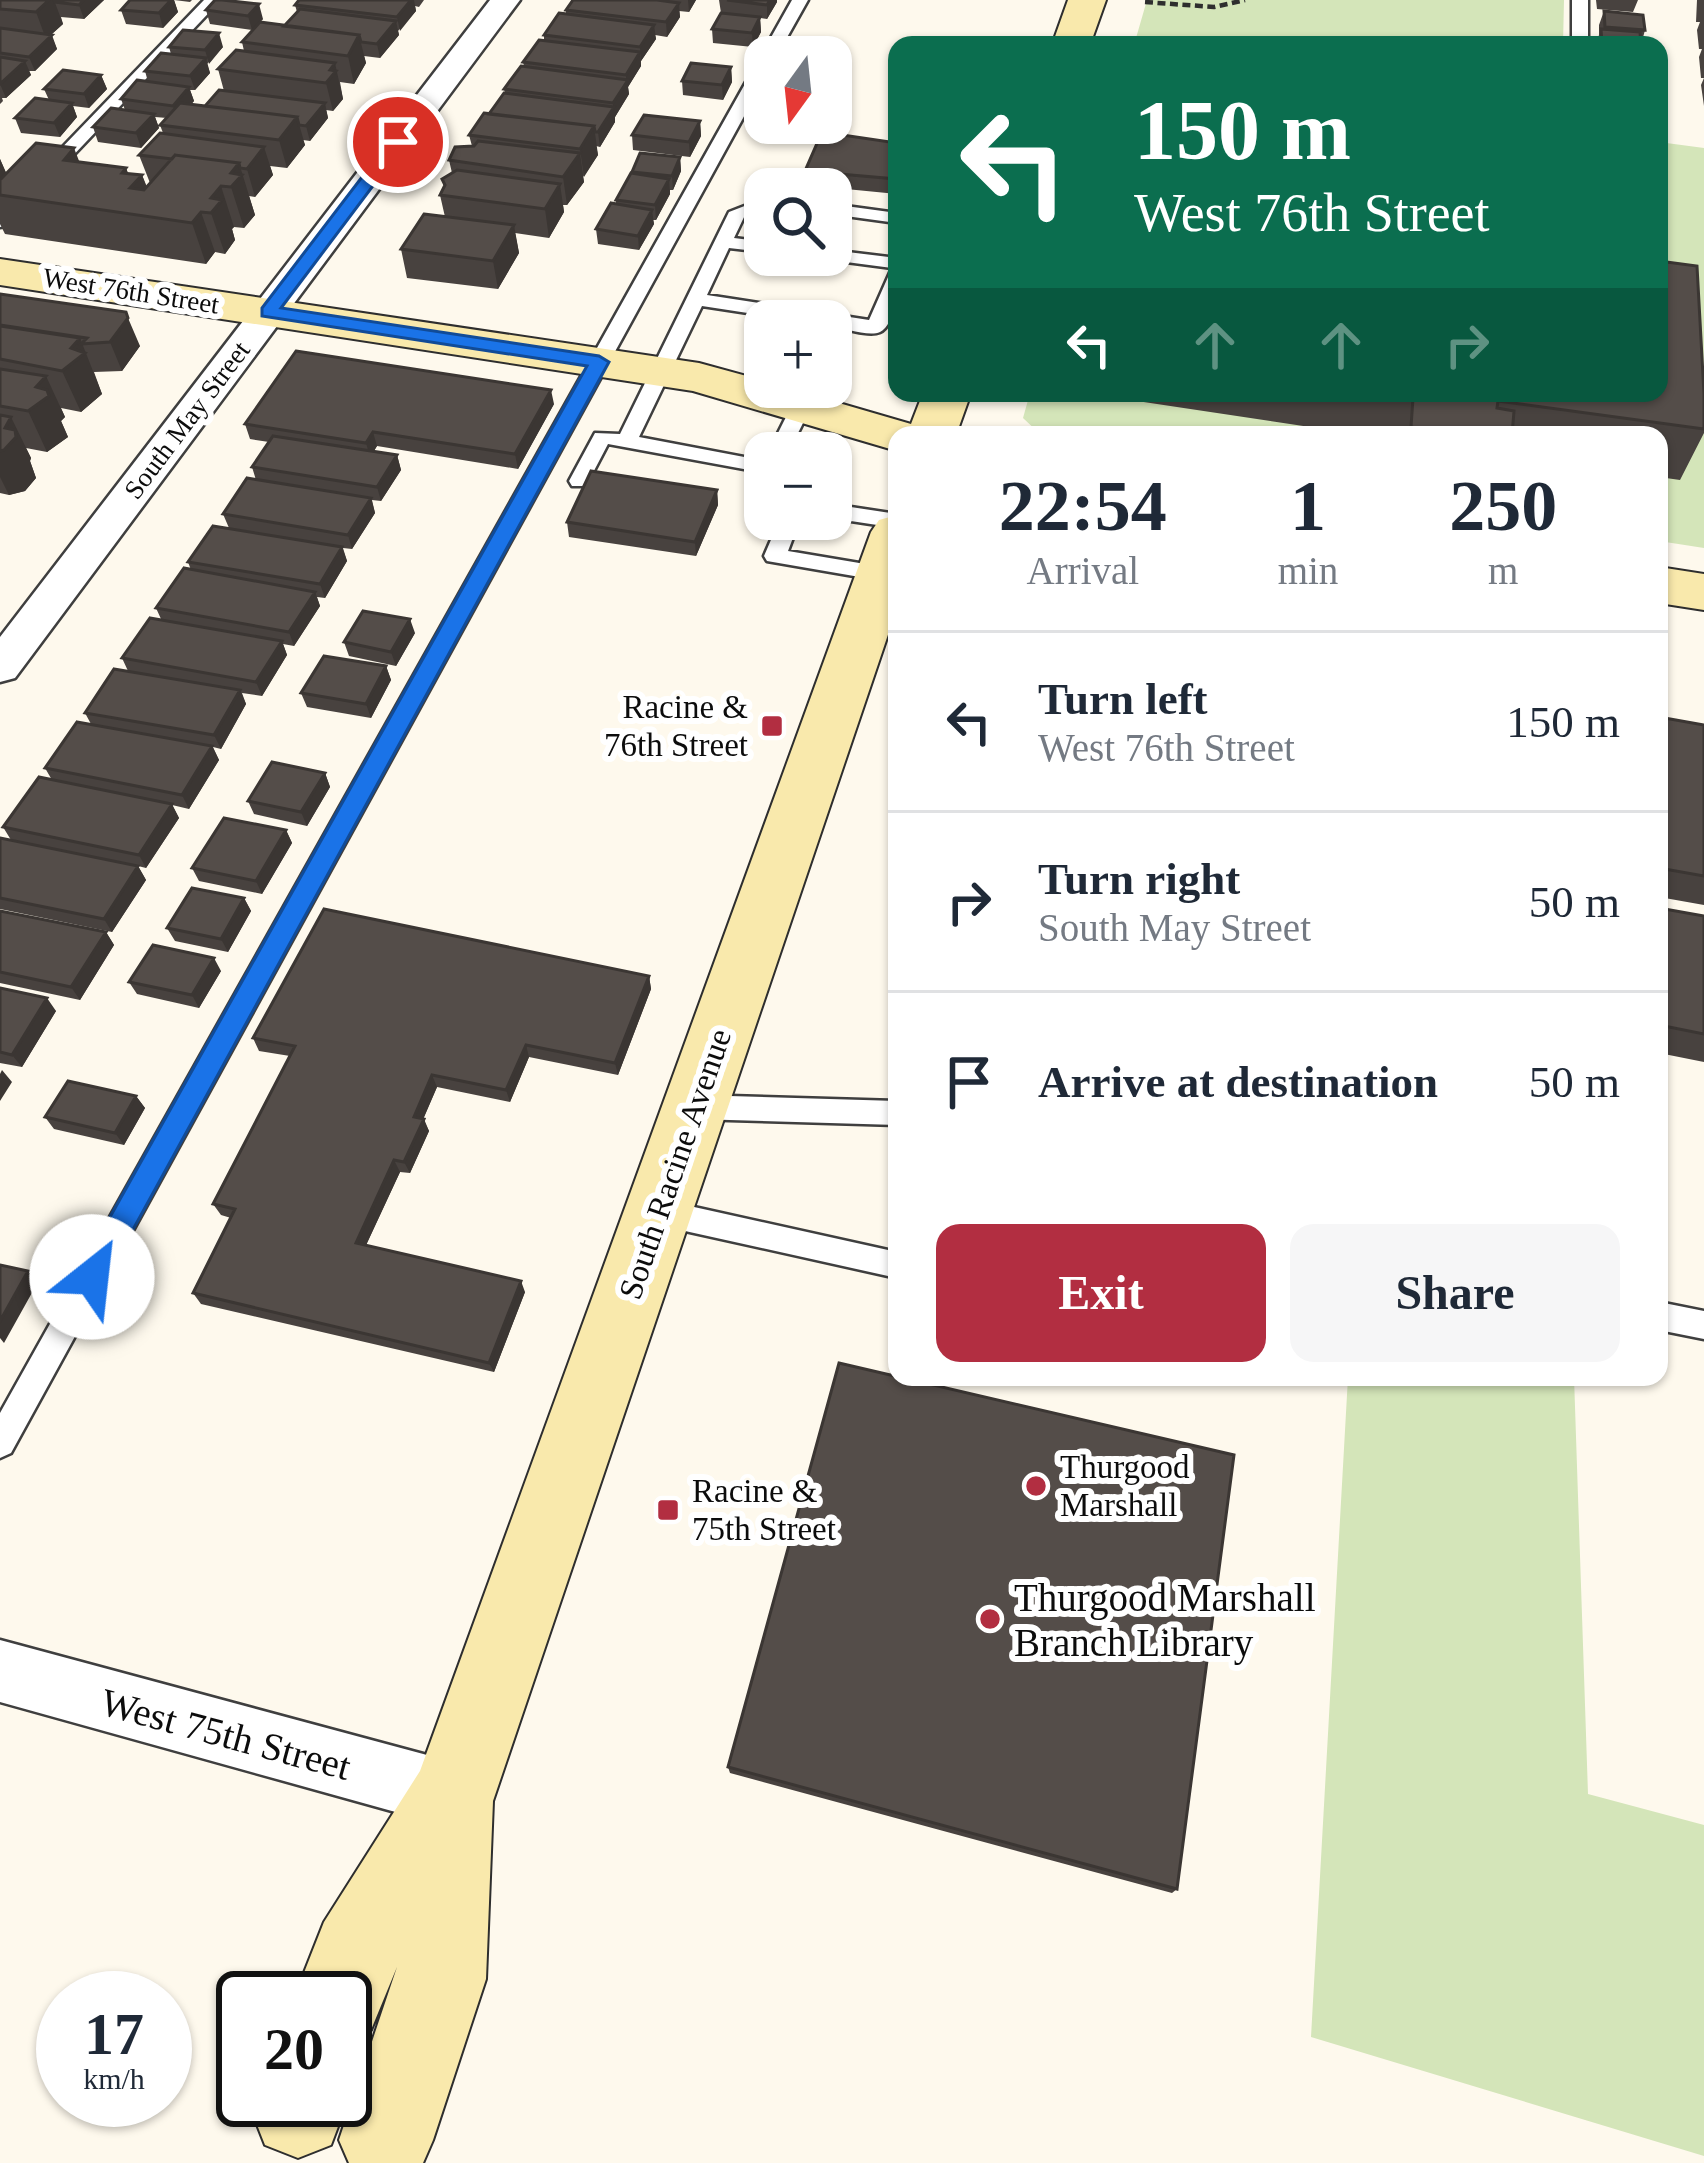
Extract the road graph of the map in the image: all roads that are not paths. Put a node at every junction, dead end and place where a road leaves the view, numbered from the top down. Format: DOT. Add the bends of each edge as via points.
graph roads {
  1 [pos="213,0"];
  2 [pos="505,0"];
  3 [pos="800,0"];
  4 [pos="1087,0"];
  5 [pos="1580,0"];
  6 [pos="780,36"];
  7 [pos="1074,36"];
  8 [pos="1580,36"];
  9 [pos="744,100"];
  10 [pos="744,210"];
  11 [pos="852,212"];
  12 [pos="888,217"];
  13 [pos="0,222"];
  14 [pos="723,242"];
  15 [pos="744,244"];
  16 [pos="852,259"];
  17 [pos="888,266"];
  18 [pos="0,272"];
  19 [pos="888,293"];
  20 [pos="693,299"];
  21 [pos="268,312"];
  22 [pos="599,362"];
  23 [pos="657,371"];
  24 [pos="744,390"];
  25 [pos="803,408"];
  26 [pos="888,433"];
  27 [pos="627,441"];
  28 [pos="744,463"];
  29 [pos="579,481"];
  30 [pos="852,522"];
  31 [pos="781,540"];
  32 [pos="888,540"];
  33 [pos="888,542"];
  34 [pos="888,553"];
  35 [pos="1668,586"];
  36 [pos="1704,592"];
  37 [pos="0,667"];
  38 [pos="695,1107"];
  39 [pos="888,1113"];
  40 [pos="658,1212"];
  41 [pos="888,1263"];
  42 [pos="1668,1318"];
  43 [pos="1704,1325"];
  44 [pos="0,1443"];
  45 [pos="0,1671"];
  46 [pos="453,1795"];
  47 [pos="349,1971"];
  48 [pos="386,2140"];
  1 -- 13 [label="lane"];
  2 -- 21 [label="street, South May Street"];
  3 -- 6 [label="lane"];
  4 -- 7 [label="street"];
  5 -- 8 [label="lane"];
  9 -- 22 [label="lane"];
  10 -- 14 [label="lane"];
  11 -- 12 [label="lane"];
  14 -- 15 [label="lane"];
  14 -- 20 [label="lane"];
  16 -- 17 [label="lane"];
  18 -- 21 [label="street, West 76th Street"];
  19 -- 20 [label="lane" via="876,327"];
  20 -- 23 [label="lane"];
  21 -- 22 [label="street, West 76th Street"];
  21 -- 37 [label="street, South May Street"];
  22 -- 23 [label="street, West 76th Street"];
  22 -- 44 [label="lane"];
  23 -- 24 [label="street, West 76th Street"];
  23 -- 27 [label="lane"];
  25 -- 26 [label="street, West 76th Street"];
  27 -- 28 [label="lane"];
  27 -- 29 [label="lane" via="602,437"];
  30 -- 32 [label="lane"];
  31 -- 33 [label="lane" via="775,556"];
  34 -- 38 [label="street, South Racine Avenue"];
  35 -- 36 [label="street"];
  38 -- 39 [label="lane"];
  38 -- 40 [label="street, South Racine Avenue"];
  40 -- 41 [label="lane"];
  40 -- 46 [label="street, South Racine Avenue"];
  42 -- 43 [label="lane"];
  45 -- 46 [label="street, West 75th Street"];
  46 -- 47 [label="street, South Racine Avenue"];
  46 -- 48 [label="street, South Racine Avenue" via="441,1978"];
}
